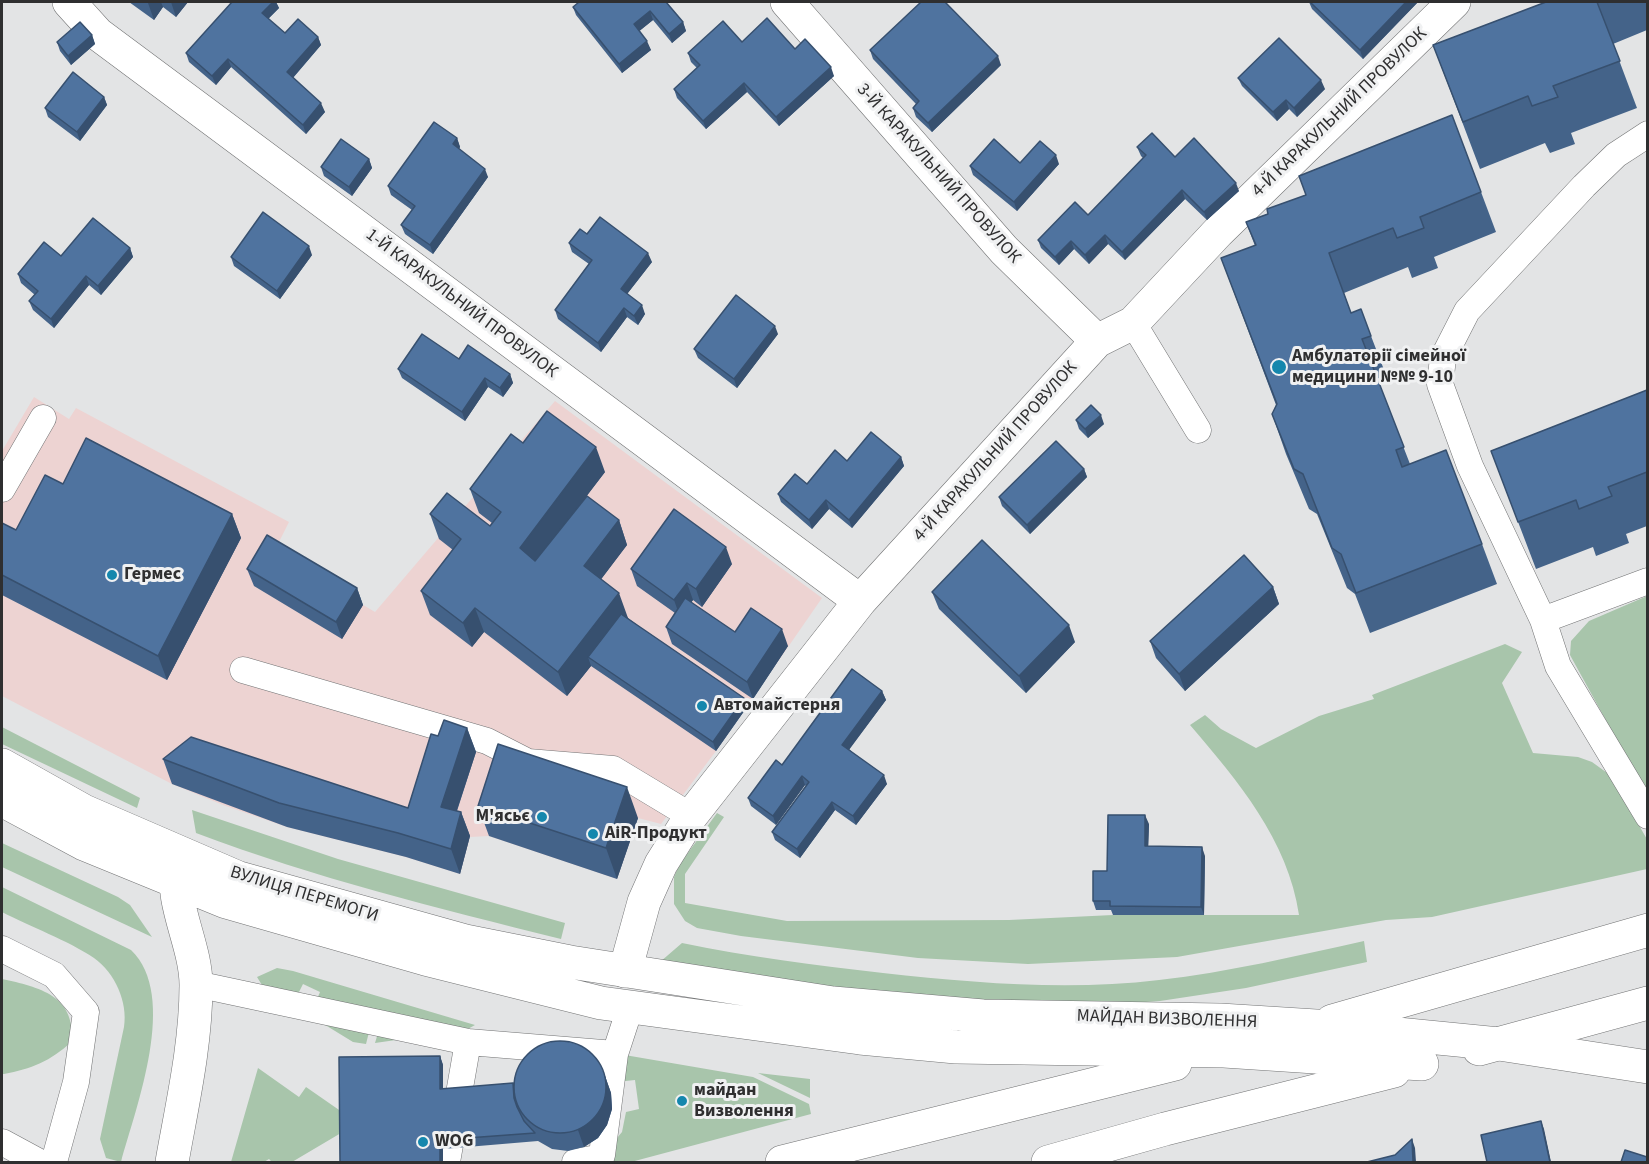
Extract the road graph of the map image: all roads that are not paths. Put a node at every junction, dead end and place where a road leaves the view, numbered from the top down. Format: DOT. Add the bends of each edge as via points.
graph roads {
  1 [pos="69,2"];
  2 [pos="787,2"];
  3 [pos="1454,2"];
  4 [pos="1647,134"];
  5 [pos="1133,323"];
  6 [pos="1097,341"];
  7 [pos="43,418"];
  8 [pos="1198,430"];
  9 [pos="2,489"];
  10 [pos="1647,581"];
  11 [pos="860,601"];
  12 [pos="1543,620"];
  13 [pos="243,670"];
  14 [pos="2,765"];
  15 [pos="2,800"];
  16 [pos="691,816"];
  17 [pos="1647,816"];
  18 [pos="176,867"];
  19 [pos="1647,930"];
  20 [pos="2,949"];
  21 [pos="625,971"];
  22 [pos="196,984"];
  23 [pos="1647,1003"];
  24 [pos="630,1008"];
  25 [pos="1316,1026"];
  26 [pos="468,1042"];
  27 [pos="1499,1044"];
  28 [pos="1224,1051"];
  29 [pos="615,1054"];
  30 [pos="1422,1064"];
  31 [pos="1647,1067"];
  32 [pos="2,1142"];
  33 [pos="39,1162"];
  34 [pos="54,1162"];
  35 [pos="172,1162"];
  36 [pos="447,1162"];
  37 [pos="575,1162"];
  38 [pos="783,1162"];
  39 [pos="1048,1162"];
  1 -- 11 [label="main road, 1-Й КАРАКУЛЬНИЙ ПРОВУЛОК" via="98,34"];
  2 -- 6 [label="main road, 3-Й КАРАКУЛЬНИЙ ПРОВУЛОК" via="1004,250"];
  3 -- 5 [label="main road, 4-Й КАРАКУЛЬНИЙ ПРОВУЛОК" via="1218,232"];
  4 -- 12 [label="lane" via="1616,155 1584,186 1467,311 1443,358 1440,384 1470,466"];
  5 -- 6 [label="main road, 4-Й КАРАКУЛЬНИЙ ПРОВУЛОК"];
  5 -- 8 [label="lane"];
  6 -- 11 [label="main road, 4-Й КАРАКУЛЬНИЙ ПРОВУЛОК"];
  7 -- 9 [label="lane"];
  10 -- 12 [label="lane"];
  11 -- 16 [label="main road, 4-Й КАРАКУЛЬНИЙ ПРОВУЛОК"];
  12 -- 17 [label="lane" via="1558,666"];
  13 -- 16 [label="lane" via="487,741 528,762 612,769"];
  14 -- 18 [label="main road, ВУЛИЦЯ ПЕРЕМОГИ"];
  15 -- 18 [label="main road, ВУЛИЦЯ ПЕРЕМОГИ" via="84,844"];
  16 -- 21 [label="main road, 4-Й КАРАКУЛЬНИЙ ПРОВУЛОК" via="661,864 644,902"];
  18 -- 21 [label="main road, ВУЛИЦЯ ПЕРЕМОГИ" via="239,878 443,935"];
  18 -- 22 [label="main road"];
  18 -- 24 [label="main road, МАЙДАН ВИЗВОЛЕННЯ" via="226,902 425,959"];
  19 -- 25 [label="main road, МАЙДАН ВИЗВОЛЕННЯ"];
  20 -- 34 [label="lane" via="54,975 86,1012 76,1082"];
  21 -- 25 [label="main road, МАЙДАН ВИЗВОЛЕННЯ" via="833,1003 983,1016 1220,1020"];
  22 -- 26 [label="lane"];
  22 -- 35 [label="main road" via="188,1071"];
  23 -- 27 [label="main road, МАЙДАН ВИЗВОЛЕННЯ"];
  24 -- 28 [label="main road, МАЙДАН ВИЗВОЛЕННЯ" via="956,1047"];
  24 -- 29 [label="lane"];
  25 -- 27 [label="main road, МАЙДАН ВИЗВОЛЕННЯ"];
  25 -- 28 [label="main road, МАЙДАН ВИЗВОЛЕННЯ"];
  26 -- 29 [label="lane"];
  26 -- 36 [label="lane"];
  27 -- 30 [label="main road, МАЙДАН ВИЗВОЛЕННЯ"];
  27 -- 31 [label="main road"];
  28 -- 30 [label="main road, МАЙДАН ВИЗВОЛЕННЯ"];
  28 -- 38 [label="main road, МАЙДАН ВИЗВОЛЕННЯ"];
  29 -- 37 [label="lane" via="602,1155"];
  30 -- 39 [label="main road, МАЙДАН ВИЗВОЛЕННЯ"];
  32 -- 33 [label="lane"];
}
